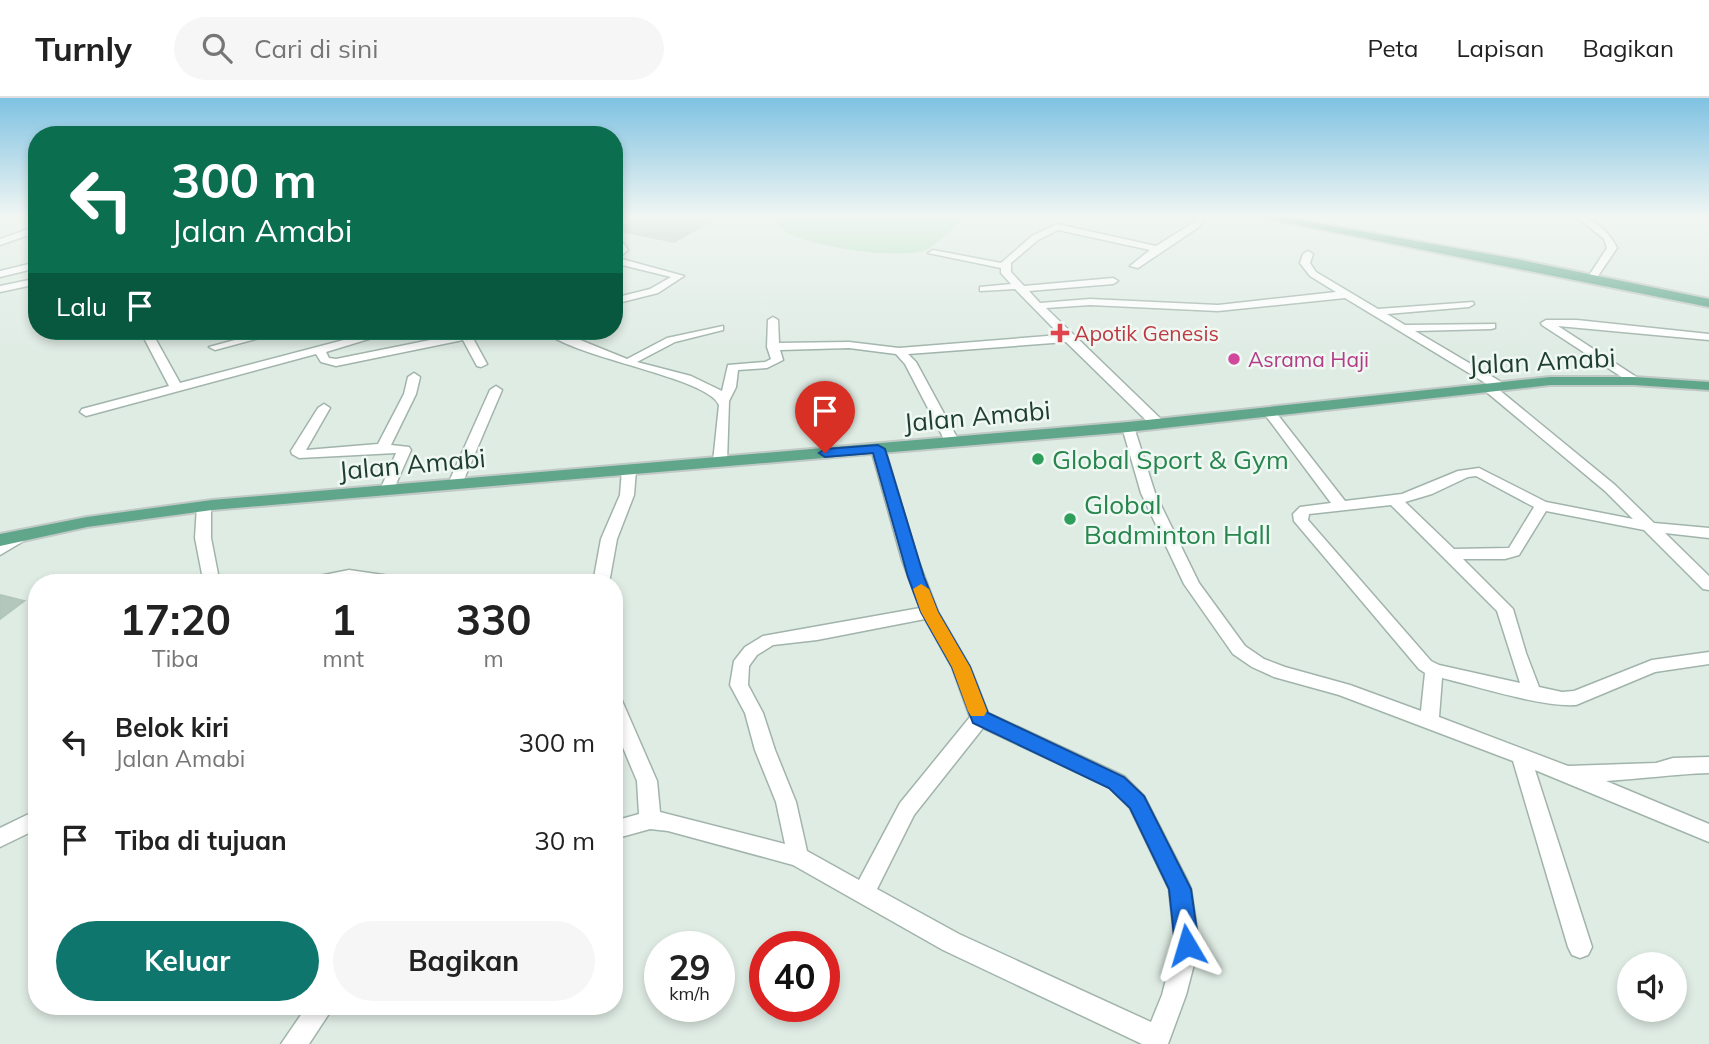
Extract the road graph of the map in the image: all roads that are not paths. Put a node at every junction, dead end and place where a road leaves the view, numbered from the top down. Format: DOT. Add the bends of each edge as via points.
graph roads {
  1 [pos="623,261"];
  2 [pos="977,261"];
  3 [pos="1009,261"];
  4 [pos="1141,261"];
  5 [pos="1308,261"];
  6 [pos="1506,261"];
  7 [pos="1509,261"];
  8 [pos="1603,261"];
  9 [pos="1004,266"];
  10 [pos="1135,266"];
  11 [pos="28,267"];
  12 [pos="0,274"];
  13 [pos="1593,277"];
  14 [pos="1114,281"];
  15 [pos="28,283"];
  16 [pos="1019,288"];
  17 [pos="0,289"];
  18 [pos="984,289"];
  19 [pos="1350,294"];
  20 [pos="623,300"];
  21 [pos="1709,302"];
  22 [pos="1469,304"];
  23 [pos="1036,306"];
  24 [pos="1378,312"];
  25 [pos="773,320"];
  26 [pos="1491,326"];
  27 [pos="719,328"];
  28 [pos="1406,328"];
  29 [pos="1709,337"];
  30 [pos="1069,338"];
  31 [pos="152,340"];
  32 [pos="244,340"];
  33 [pos="356,340"];
  34 [pos="438,340"];
  35 [pos="468,340"];
  36 [pos="570,340"];
  37 [pos="215,347"];
  38 [pos="773,347"];
  39 [pos="319,350"];
  40 [pos="899,351"];
  41 [pos="628,363"];
  42 [pos="481,364"];
  43 [pos="1634,381"];
  44 [pos="175,386"];
  45 [pos="412,386"];
  46 [pos="1494,386"];
  47 [pos="1709,386"];
  48 [pos="496,390"];
  49 [pos="724,400"];
  50 [pos="324,408"];
  51 [pos="86,412"];
  52 [pos="1270,412"];
  53 [pos="1158,424"];
  54 [pos="1128,427"];
  55 [pos="953,443"];
  56 [pos="383,448"];
  57 [pos="878,449"];
  58 [pos="720,462"];
  59 [pos="629,470"];
  60 [pos="455,485"];
  61 [pos="387,490"];
  62 [pos="1395,500"];
  63 [pos="204,506"];
  64 [pos="1341,506"];
  65 [pos="1542,506"];
  66 [pos="1651,527"];
  67 [pos="1709,533"];
  68 [pos="22,536"];
  69 [pos="0,540"];
  70 [pos="0,550"];
  71 [pos="1451,554"];
  72 [pos="210,574"];
  73 [pos="603,574"];
  74 [pos="1709,585"];
  75 [pos="930,612"];
  76 [pos="1709,658"];
  77 [pos="1434,670"];
  78 [pos="1533,694"];
  79 [pos="980,718"];
  80 [pos="1429,720"];
  81 [pos="623,722"];
  82 [pos="1522,759"];
  83 [pos="1709,765"];
  84 [pos="1567,774"];
  85 [pos="650,820"];
  86 [pos="28,824"];
  87 [pos="623,828"];
  88 [pos="1709,833"];
  89 [pos="0,838"];
  90 [pos="798,857"];
  91 [pos="864,892"];
  92 [pos="1580,947"];
  93 [pos="315,1015"];
  94 [pos="1156,1040"];
  95 [pos="294,1044"];
  1 -- 20 [label="street" via="679,276 654,291"];
  2 -- 9 [label="street"];
  3 -- 9 [label="street"];
  4 -- 10 [label="street"];
  5 -- 19 [label="street" via="1307,269"];
  6 -- 21 [label="main road"];
  7 -- 13 [label="main road"];
  8 -- 13 [label="street"];
  9 -- 16 [label="street"];
  11 -- 12 [label="street"];
  13 -- 21 [label="main road"];
  14 -- 16 [label="street"];
  15 -- 17 [label="street"];
  16 -- 18 [label="street"];
  16 -- 23 [label="street"];
  19 -- 23 [label="street" via="1218,308 1086,302"];
  19 -- 24 [label="street"];
  22 -- 24 [label="street"];
  23 -- 30 [label="street"];
  24 -- 28 [label="street"];
  25 -- 38 [label="street"];
  26 -- 28 [label="street"];
  27 -- 41 [label="street" via="660,342"];
  28 -- 46 [label="street"];
  29 -- 43 [label="street" via="1546,323"];
  30 -- 40 [label="street"];
  30 -- 53 [label="street"];
  31 -- 44 [label="street"];
  32 -- 37 [label="street"];
  33 -- 39 [label="street"];
  34 -- 39 [label="street" via="336,363 325,360"];
  35 -- 42 [label="street"];
  36 -- 41 [label="street"];
  38 -- 40 [label="street" via="849,345"];
  38 -- 49 [label="street" via="775,362 732,367"];
  39 -- 44 [label="street"];
  40 -- 55 [label="street" via="910,362"];
  41 -- 49 [label="street" via="706,386"];
  43 -- 46 [label="main road, Jalan Amabi"];
  43 -- 47 [label="main road, Jalan Amabi"];
  44 -- 51 [label="street"];
  45 -- 56 [label="street"];
  46 -- 52 [label="main road, Jalan Amabi"];
  46 -- 66 [label="street"];
  48 -- 60 [label="street"];
  49 -- 58 [label="street"];
  50 -- 56 [label="street" via="299,454"];
  52 -- 53 [label="main road, Jalan Amabi"];
  52 -- 64 [label="street"];
  53 -- 54 [label="main road, Jalan Amabi"];
  54 -- 55 [label="main road, Jalan Amabi"];
  54 -- 80 [label="street" via="1149,493 1187,574 1239,650 1280,672"];
  55 -- 57 [label="main road, Jalan Amabi"];
  56 -- 61 [label="street" via="404,450"];
  57 -- 58 [label="main road, Jalan Amabi"];
  57 -- 75 [label="street"];
  58 -- 59 [label="main road, Jalan Amabi"];
  59 -- 60 [label="main road, Jalan Amabi"];
  59 -- 73 [label="street" via="627,495 609,539"];
  60 -- 61 [label="main road, Jalan Amabi"];
  61 -- 63 [label="main road, Jalan Amabi"];
  62 -- 64 [label="street"];
  62 -- 65 [label="street" via="1436,488 1470,471"];
  62 -- 71 [label="street"];
  63 -- 68 [label="main road, Jalan Amabi"];
  63 -- 72 [label="street" via="203,538"];
  64 -- 77 [label="street" via="1305,510 1301,521"];
  65 -- 66 [label="street"];
  65 -- 71 [label="street" via="1514,552"];
  66 -- 67 [label="street"];
  66 -- 74 [label="street"];
  68 -- 69 [label="main road, Jalan Amabi"];
  68 -- 70 [label="street"];
  71 -- 78 [label="street" via="1505,609"];
  75 -- 79 [label="street" via="961,667"];
  75 -- 90 [label="street" via="769,640 740,665 738,685 754,713 786,802"];
  76 -- 78 [label="street" via="1652,666 1576,698"];
  77 -- 78 [label="street"];
  77 -- 80 [label="street"];
  79 -- 91 [label="street" via="907,809"];
  79 -- 94 [label="street" via="1116,782 1137,802 1180,889 1187,945"];
  80 -- 82 [label="street"];
  81 -- 85 [label="street" via="647,781"];
  82 -- 84 [label="street"];
  82 -- 92 [label="street"];
  83 -- 84 [label="street"];
  84 -- 88 [label="street"];
  85 -- 87 [label="street"];
  85 -- 90 [label="street"];
  86 -- 89 [label="street"];
  90 -- 91 [label="street"];
  91 -- 94 [label="street" via="951,942"];
  93 -- 95 [label="street"];
}
